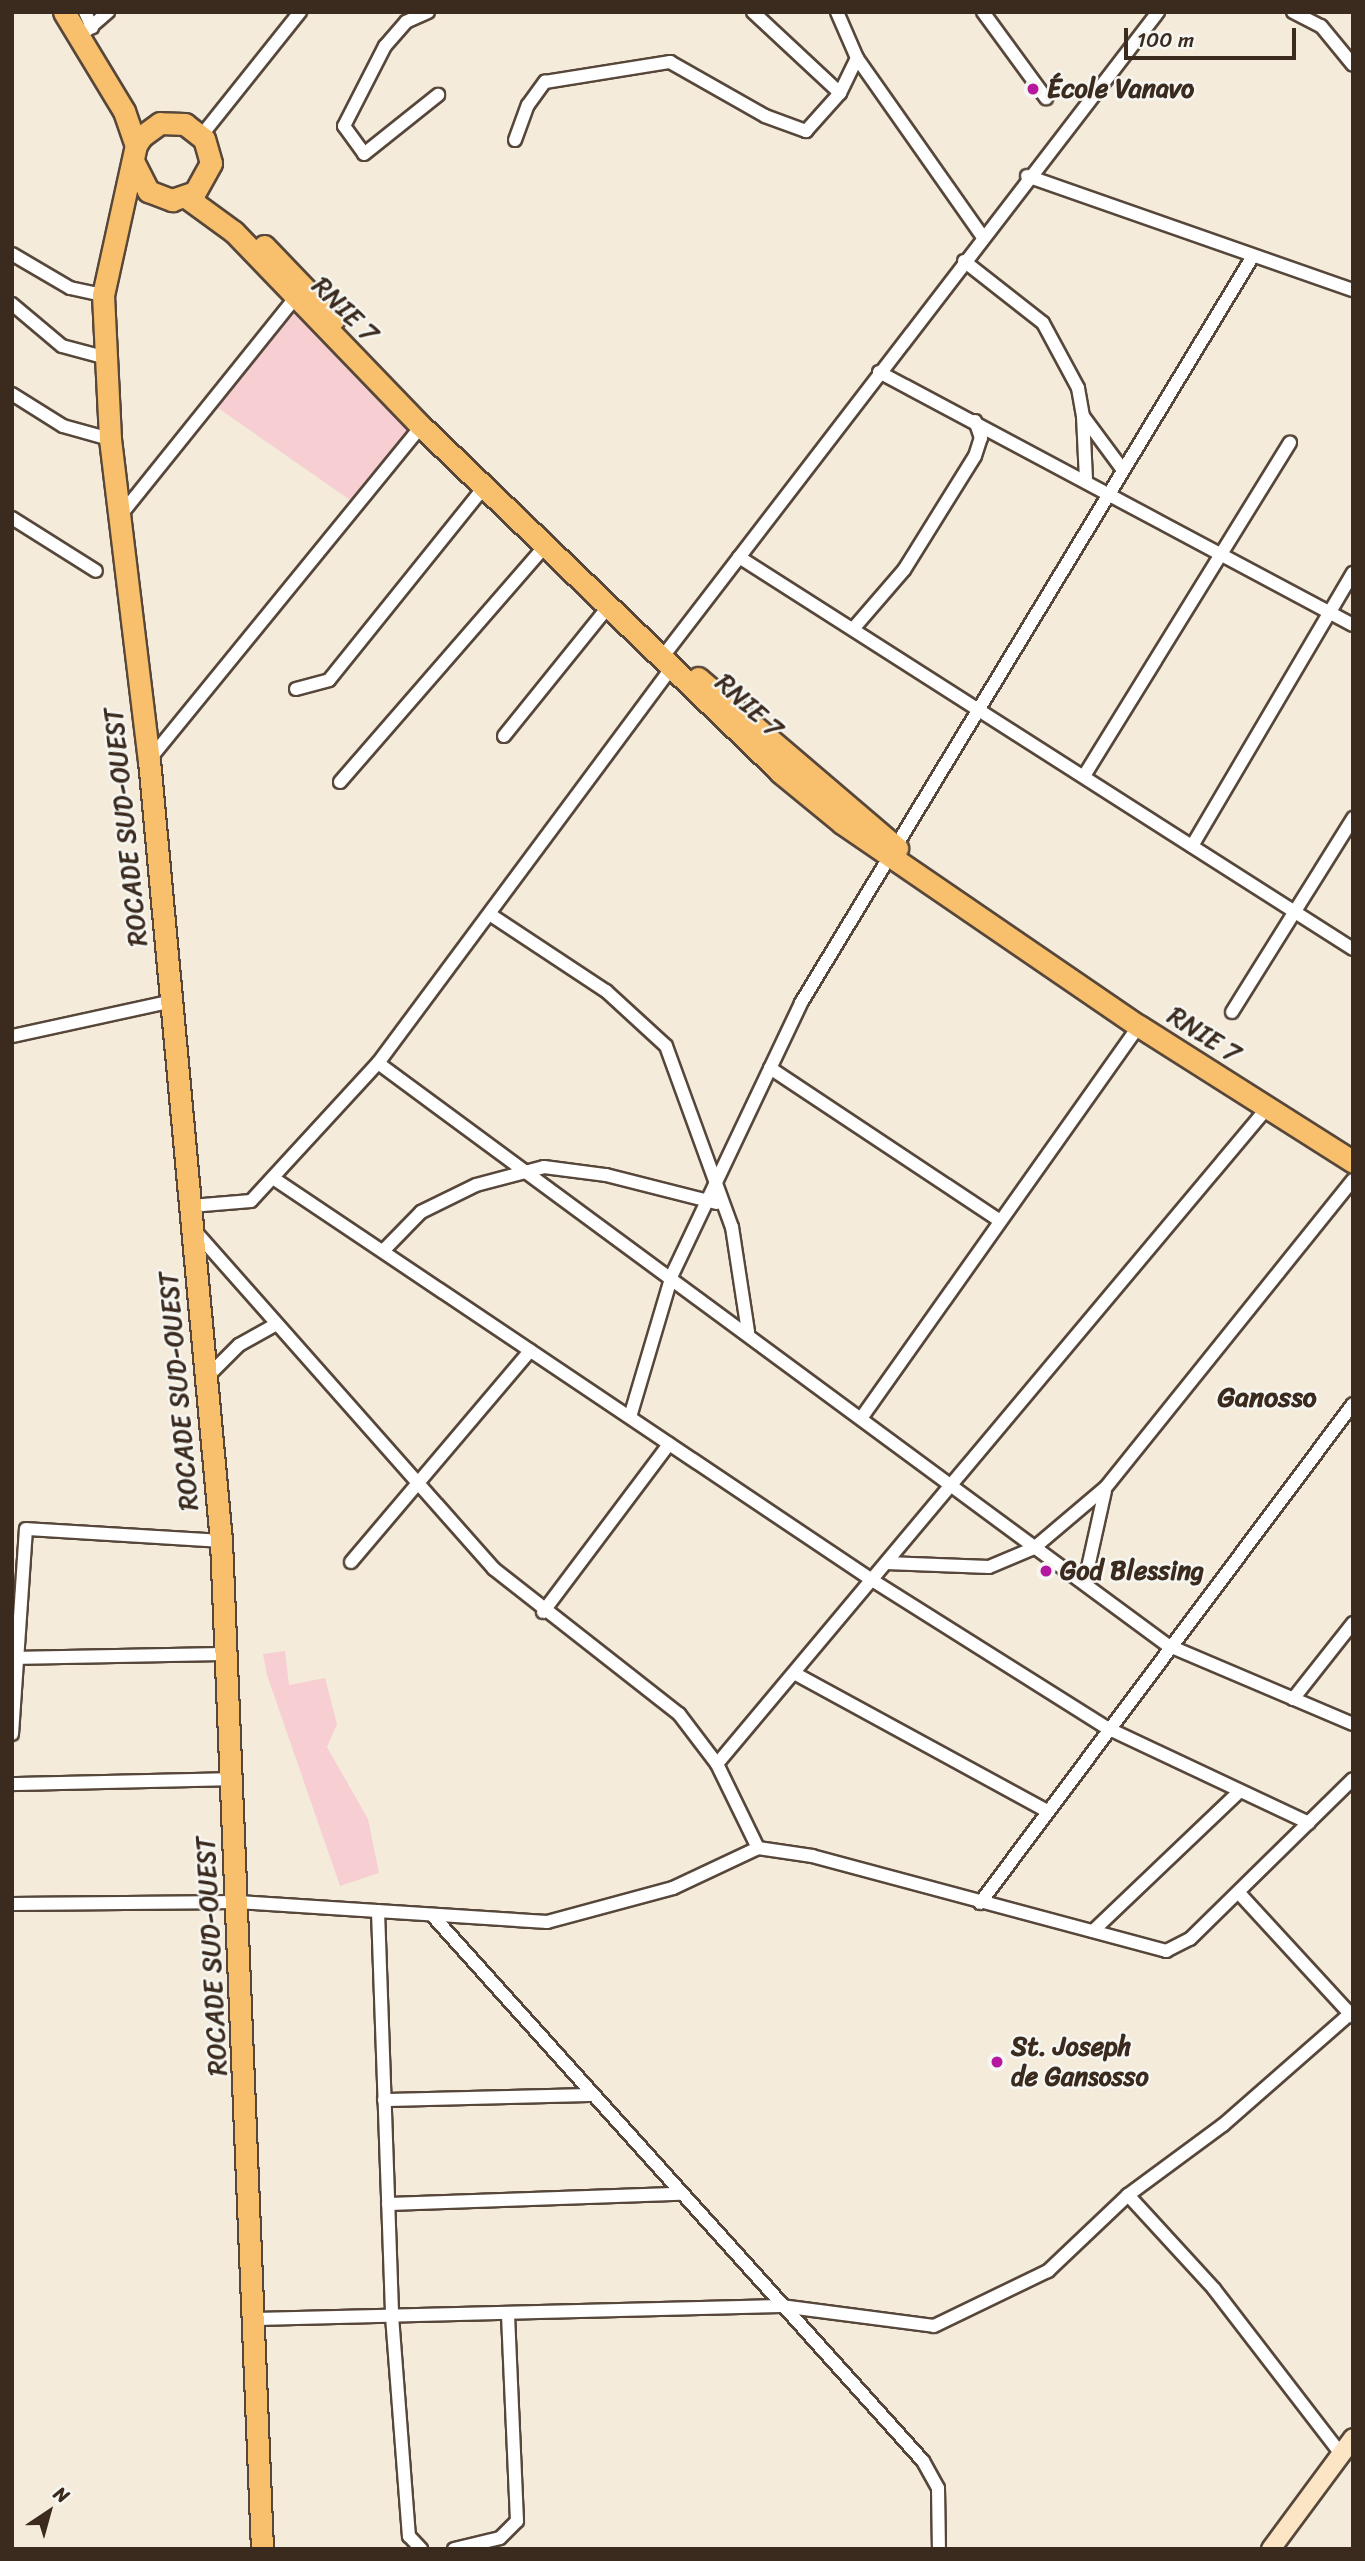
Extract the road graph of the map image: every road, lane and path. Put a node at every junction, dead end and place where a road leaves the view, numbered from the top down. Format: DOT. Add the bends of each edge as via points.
graph roads {
  1 [pos="64,12"];
  2 [pos="85,12"];
  3 [pos="108,12"];
  4 [pos="300,12"];
  5 [pos="428,12"];
  6 [pos="753,12"];
  7 [pos="837,12"];
  8 [pos="983,12"];
  9 [pos="1158,12"];
  10 [pos="1293,12"];
  11 [pos="85,32"];
  12 [pos="857,58"];
  13 [pos="1353,65"];
  14 [pos="103,80"];
  15 [pos="840,93"];
  16 [pos="438,95"];
  17 [pos="1046,98"];
  18 [pos="160,123"];
  19 [pos="201,136"];
  20 [pos="515,140"];
  21 [pos="134,153"];
  22 [pos="208,175"];
  23 [pos="1027,176"];
  24 [pos="158,197"];
  25 [pos="186,197"];
  26 [pos="115,234"];
  27 [pos="982,236"];
  28 [pos="12,254"];
  29 [pos="1253,256"];
  30 [pos="964,261"];
  31 [pos="1353,290"];
  32 [pos="103,295"];
  33 [pos="294,299"];
  34 [pos="12,304"];
  35 [pos="107,358"];
  36 [pos="879,372"];
  37 [pos="12,394"];
  38 [pos="1083,416"];
  39 [pos="975,421"];
  40 [pos="421,426"];
  41 [pos="110,439"];
  42 [pos="1290,443"];
  43 [pos="1123,470"];
  44 [pos="1086,479"];
  45 [pos="485,486"];
  46 [pos="1107,497"];
  47 [pos="12,517"];
  48 [pos="119,517"];
  49 [pos="546,545"];
  50 [pos="1220,556"];
  51 [pos="739,557"];
  52 [pos="96,572"];
  53 [pos="1353,573"];
  54 [pos="608,607"];
  55 [pos="1331,614"];
  56 [pos="1353,625"];
  57 [pos="853,629"];
  58 [pos="667,659"];
  59 [pos="296,688"];
  60 [pos="976,708"];
  61 [pos="504,736"];
  62 [pos="149,761"];
  63 [pos="1084,776"];
  64 [pos="340,782"];
  65 [pos="1353,818"];
  66 [pos="1192,846"];
  67 [pos="897,854"];
  68 [pos="1294,912"];
  69 [pos="491,915"];
  70 [pos="1353,949"];
  71 [pos="173,1001"];
  72 [pos="1232,1012"];
  73 [pos="1139,1026"];
  74 [pos="12,1036"];
  75 [pos="378,1063"];
  76 [pos="770,1068"];
  77 [pos="1267,1108"];
  78 [pos="1353,1146"];
  79 [pos="1353,1161"];
  80 [pos="521,1171"];
  81 [pos="273,1178"];
  82 [pos="1353,1180"];
  83 [pos="719,1184"];
  84 [pos="711,1202"];
  85 [pos="725,1205"];
  86 [pos="191,1206"];
  87 [pos="1000,1221"];
  88 [pos="192,1228"];
  89 [pos="383,1251"];
  90 [pos="672,1275"];
  91 [pos="275,1325"];
  92 [pos="748,1332"];
  93 [pos="530,1351"];
  94 [pos="206,1378"];
  95 [pos="1353,1404"];
  96 [pos="630,1417"];
  97 [pos="862,1417"];
  98 [pos="669,1444"];
  99 [pos="953,1483"];
  100 [pos="421,1486"];
  101 [pos="1107,1487"];
  102 [pos="221,1541"];
  103 [pos="1034,1548"];
  104 [pos="351,1562"];
  105 [pos="886,1563"];
  106 [pos="872,1580"];
  107 [pos="1085,1581"];
  108 [pos="543,1612"];
  109 [pos="1353,1623"];
  110 [pos="1167,1645"];
  111 [pos="229,1654"];
  112 [pos="17,1658"];
  113 [pos="794,1673"];
  114 [pos="1293,1699"];
  115 [pos="1353,1724"];
  116 [pos="1107,1728"];
  117 [pos="12,1734"];
  118 [pos="718,1765"];
  119 [pos="231,1779"];
  120 [pos="1353,1779"];
  121 [pos="12,1784"];
  122 [pos="1239,1792"];
  123 [pos="1046,1811"];
  124 [pos="1309,1823"];
  125 [pos="758,1848"];
  126 [pos="1239,1893"];
  127 [pos="238,1902"];
  128 [pos="980,1903"];
  129 [pos="12,1904"];
  130 [pos="378,1911"];
  131 [pos="432,1915"];
  132 [pos="1093,1931"];
  133 [pos="1352,2014"];
  134 [pos="593,2095"];
  135 [pos="384,2100"];
  136 [pos="681,2194"];
  137 [pos="1128,2195"];
  138 [pos="388,2204"];
  139 [pos="781,2306"];
  140 [pos="508,2313"];
  141 [pos="391,2316"];
  142 [pos="256,2319"];
  143 [pos="1353,2438"];
  144 [pos="1341,2454"];
  145 [pos="262,2549"];
  146 [pos="421,2549"];
  147 [pos="454,2549"];
  148 [pos="939,2549"];
  149 [pos="1271,2549"];
  1 -- 11 [label="main road"];
  2 -- 11 [label="street"];
  3 -- 11 [label="street"];
  4 -- 19 [label="street"];
  5 -- 16 [label="street" via="406,22 380,53 344,126 364,154 424,112"];
  6 -- 15 [label="street"];
  7 -- 12 [label="street"];
  8 -- 17 [label="street"];
  9 -- 23 [label="street"];
  10 -- 13 [label="street" via="1321,26"];
  11 -- 14 [label="main road"];
  12 -- 15 [label="street"];
  12 -- 27 [label="street"];
  14 -- 18 [label="main road"];
  14 -- 21 [label="main road"];
  15 -- 20 [label="street" via="806,131 765,116 670,62 545,82 528,105"];
  18 -- 19 [label="main road" via="185,124"];
  18 -- 21 [label="main road"];
  19 -- 22 [label="main road, RNIE 7" via="209,150"];
  21 -- 24 [label="main road" via="140,183"];
  21 -- 26 [label="main road, ROCADE SUD-OUEST"];
  22 -- 25 [label="main road"];
  22 -- 58 [label="main road, RNIE 7 / RNIE 7" via="213,197"];
  23 -- 27 [label="street"];
  23 -- 29 [label="street"];
  24 -- 25 [label="main road"];
  24 -- 26 [label="main road"];
  25 -- 33 [label="main road, RNIE 7 / RNIE 7" via="214,213"];
  26 -- 32 [label="main road, ROCADE SUD-OUEST"];
  27 -- 30 [label="street"];
  28 -- 32 [label="street" via="71,288"];
  29 -- 31 [label="street"];
  29 -- 43 [label="street"];
  30 -- 36 [label="street"];
  30 -- 38 [label="street" via="1043,323 1077,388"];
  32 -- 35 [label="main road, ROCADE SUD-OUEST"];
  33 -- 40 [label="main road, RNIE 7 / RNIE 7"];
  33 -- 48 [label="street"];
  34 -- 35 [label="street" via="62,346"];
  35 -- 41 [label="main road, ROCADE SUD-OUEST"];
  36 -- 39 [label="street"];
  36 -- 51 [label="street"];
  37 -- 41 [label="street" via="63,426"];
  38 -- 43 [label="street"];
  38 -- 44 [label="street"];
  39 -- 44 [label="street"];
  39 -- 57 [label="street" via="981,438 975,456 904,570"];
  40 -- 45 [label="main road, RNIE 7 / RNIE 7"];
  40 -- 62 [label="street"];
  41 -- 48 [label="main road, ROCADE SUD-OUEST"];
  42 -- 50 [label="street"];
  43 -- 46 [label="street"];
  44 -- 46 [label="street"];
  45 -- 49 [label="main road, RNIE 7 / RNIE 7"];
  45 -- 59 [label="street" via="330,680"];
  46 -- 50 [label="street"];
  46 -- 60 [label="street"];
  47 -- 52 [label="street"];
  48 -- 62 [label="main road, ROCADE SUD-OUEST"];
  49 -- 54 [label="main road, RNIE 7 / RNIE 7"];
  49 -- 64 [label="street"];
  50 -- 55 [label="street"];
  50 -- 63 [label="street"];
  51 -- 57 [label="street"];
  51 -- 58 [label="street"];
  53 -- 55 [label="street"];
  54 -- 58 [label="main road, RNIE 7 / RNIE 7"];
  54 -- 61 [label="street"];
  55 -- 56 [label="street"];
  55 -- 66 [label="street"];
  57 -- 60 [label="street"];
  58 -- 67 [label="main road, RNIE 7 / RNIE 7" via="780,772"];
  58 -- 69 [label="street"];
  60 -- 63 [label="street"];
  60 -- 67 [label="street"];
  62 -- 71 [label="main road, ROCADE SUD-OUEST"];
  63 -- 66 [label="street"];
  65 -- 68 [label="street"];
  66 -- 68 [label="street"];
  67 -- 73 [label="main road, RNIE 7 / RNIE 7"];
  67 -- 76 [label="street" via="802,1003"];
  67 -- 78 [label="main road, RNIE 7 / RNIE 7" via="1160,1027"];
  68 -- 70 [label="street"];
  68 -- 72 [label="street"];
  69 -- 75 [label="street"];
  69 -- 83 [label="street" via="606,991 652,1030 675,1063"];
  71 -- 74 [label="street"];
  71 -- 86 [label="main road, ROCADE SUD-OUEST"];
  73 -- 77 [label="main road, RNIE 7 / RNIE 7"];
  73 -- 87 [label="street"];
  75 -- 80 [label="street"];
  75 -- 81 [label="street"];
  76 -- 83 [label="street"];
  76 -- 87 [label="street"];
  77 -- 79 [label="main road, RNIE 7 / RNIE 7"];
  77 -- 99 [label="street"];
  80 -- 84 [label="street" via="560,1167"];
  80 -- 89 [label="street" via="421,1212"];
  80 -- 90 [label="street"];
  81 -- 86 [label="street" via="236,1206"];
  81 -- 89 [label="street"];
  82 -- 101 [label="street"];
  83 -- 84 [label="street"];
  83 -- 85 [label="street"];
  84 -- 85 [label="street"];
  84 -- 90 [label="street"];
  85 -- 92 [label="street"];
  86 -- 88 [label="main road, ROCADE SUD-OUEST"];
  87 -- 97 [label="street"];
  88 -- 91 [label="street"];
  88 -- 94 [label="main road, ROCADE SUD-OUEST"];
  89 -- 93 [label="street"];
  90 -- 92 [label="street"];
  90 -- 96 [label="street"];
  91 -- 94 [label="street" via="239,1345"];
  91 -- 100 [label="street"];
  92 -- 97 [label="street"];
  93 -- 96 [label="street"];
  93 -- 100 [label="street"];
  94 -- 102 [label="main road, ROCADE SUD-OUEST"];
  95 -- 110 [label="street"];
  96 -- 98 [label="street"];
  97 -- 99 [label="street"];
  98 -- 106 [label="street"];
  98 -- 108 [label="street"];
  99 -- 103 [label="street"];
  99 -- 105 [label="street"];
  100 -- 104 [label="street"];
  100 -- 108 [label="street"];
  101 -- 103 [label="street"];
  101 -- 107 [label="street"];
  102 -- 111 [label="main road, ROCADE SUD-OUEST"];
  102 -- 112 [label="street" via="26,1529"];
  103 -- 105 [label="street" via="989,1567"];
  103 -- 107 [label="street"];
  105 -- 106 [label="street"];
  106 -- 113 [label="street"];
  106 -- 116 [label="street"];
  107 -- 110 [label="street"];
  108 -- 118 [label="street" via="661,1698"];
  109 -- 114 [label="street"];
  110 -- 114 [label="street"];
  110 -- 116 [label="street"];
  111 -- 112 [label="street"];
  111 -- 119 [label="main road, ROCADE SUD-OUEST"];
  112 -- 117 [label="street"];
  113 -- 118 [label="street"];
  113 -- 123 [label="street"];
  114 -- 115 [label="street"];
  116 -- 122 [label="street"];
  116 -- 123 [label="street"];
  118 -- 125 [label="street"];
  119 -- 121 [label="street"];
  119 -- 127 [label="main road, ROCADE SUD-OUEST"];
  120 -- 124 [label="street"];
  122 -- 124 [label="street"];
  122 -- 132 [label="street"];
  123 -- 128 [label="street"];
  124 -- 126 [label="street"];
  125 -- 128 [label="street"];
  125 -- 131 [label="street" via="673,1888 547,1922"];
  126 -- 132 [label="street" via="1190,1939 1166,1951"];
  126 -- 133 [label="street"];
  127 -- 129 [label="street"];
  127 -- 130 [label="street"];
  127 -- 142 [label="main road, ROCADE SUD-OUEST"];
  128 -- 132 [label="street"];
  130 -- 131 [label="street"];
  130 -- 135 [label="street"];
  131 -- 134 [label="street"];
  133 -- 137 [label="street" via="1223,2124"];
  134 -- 135 [label="street"];
  134 -- 136 [label="street"];
  135 -- 138 [label="street"];
  136 -- 138 [label="street"];
  136 -- 139 [label="street"];
  137 -- 139 [label="street" via="1048,2272 934,2326"];
  137 -- 144 [label="street" via="1214,2289"];
  138 -- 141 [label="street"];
  139 -- 140 [label="street"];
  139 -- 148 [label="street" via="923,2461 938,2488"];
  140 -- 141 [label="street"];
  140 -- 147 [label="street" via="517,2521 500,2538"];
  141 -- 142 [label="street"];
  141 -- 146 [label="street" via="410,2536"];
  142 -- 145 [label="main road, ROCADE SUD-OUEST"];
  143 -- 144 [label="street"];
  144 -- 149 [label="street"];
}
